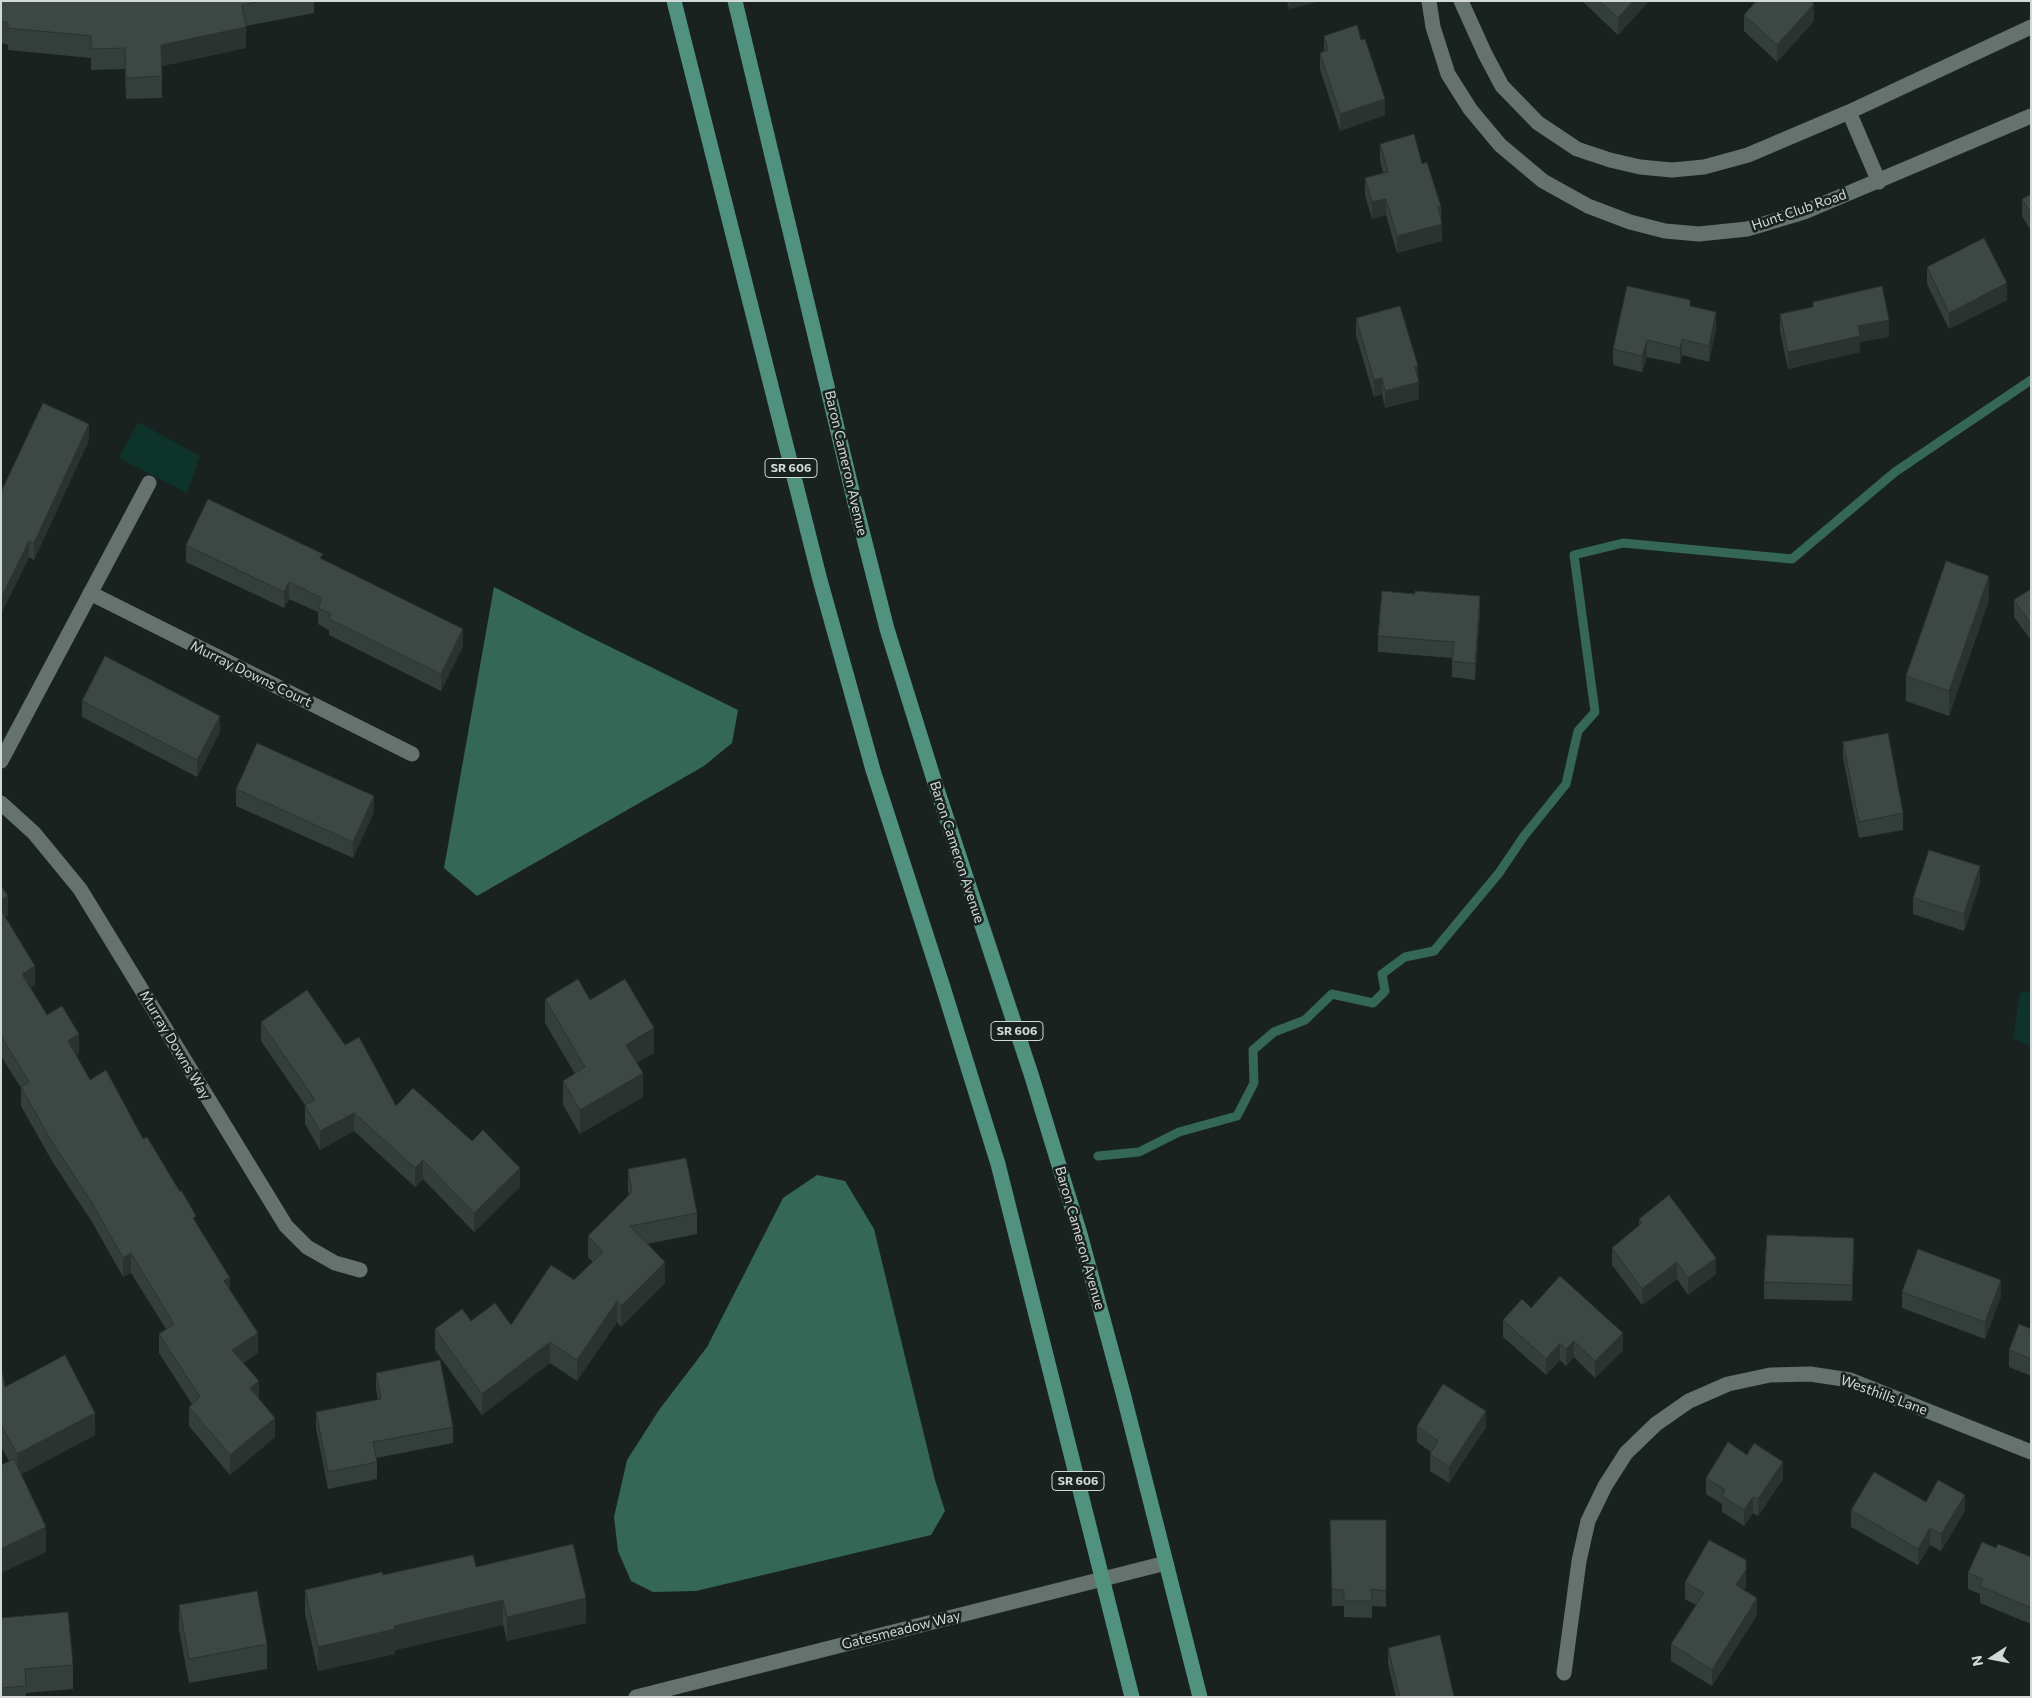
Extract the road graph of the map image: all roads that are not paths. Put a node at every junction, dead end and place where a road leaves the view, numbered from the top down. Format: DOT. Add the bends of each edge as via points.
graph roads {
  1 [pos="674,1"];
  2 [pos="735,1"];
  3 [pos="1429,1"];
  4 [pos="1461,1"];
  5 [pos="2031,27"];
  6 [pos="1849,112"];
  7 [pos="2031,116"];
  8 [pos="1879,182"];
  9 [pos="149,483"];
  10 [pos="90,593"];
  11 [pos="412,754"];
  12 [pos="1,761"];
  13 [pos="1,802"];
  14 [pos="360,1270"];
  15 [pos="2031,1452"];
  16 [pos="1166,1563"];
  17 [pos="1103,1579"];
  18 [pos="1564,1673"];
  19 [pos="636,1697"];
  20 [pos="1132,1697"];
  21 [pos="1200,1697"];
  1 -- 17 [label="main road, SR 606" via="820,580 873,770 998,1164"];
  2 -- 16 [label="main road, Baron Cameron Avenue / SR 606" via="887,629 1080,1234"];
  3 -- 8 [label="street, Hunt Club Road" via="1433,27 1448,74 1470,109 1500,145 1543,181 1588,206 1665,231 1699,234 1747,228 1804,212"];
  4 -- 6 [label="street" via="1502,86 1538,123 1578,149 1610,160 1672,170 1704,167 1748,155"];
  5 -- 6 [label="street"];
  6 -- 8 [label="street"];
  7 -- 8 [label="street, Hunt Club Road"];
  9 -- 10 [label="street"];
  10 -- 11 [label="street, Murray Downs Court"];
  10 -- 12 [label="street"];
  13 -- 14 [label="street, Murray Downs Way" via="34,834 80,889 286,1226 307,1246 335,1263"];
  15 -- 18 [label="street, Westhills Lane" via="1850,1380 1810,1374 1770,1375 1736,1382 1689,1401 1656,1424 1626,1453 1588,1521 1579,1561"];
  16 -- 17 [label="street, Gatesmeadow Way"];
  16 -- 21 [label="main road, Baron Cameron Avenue / SR 606"];
  17 -- 19 [label="street, Gatesmeadow Way"];
  17 -- 20 [label="main road, SR 606"];
}
